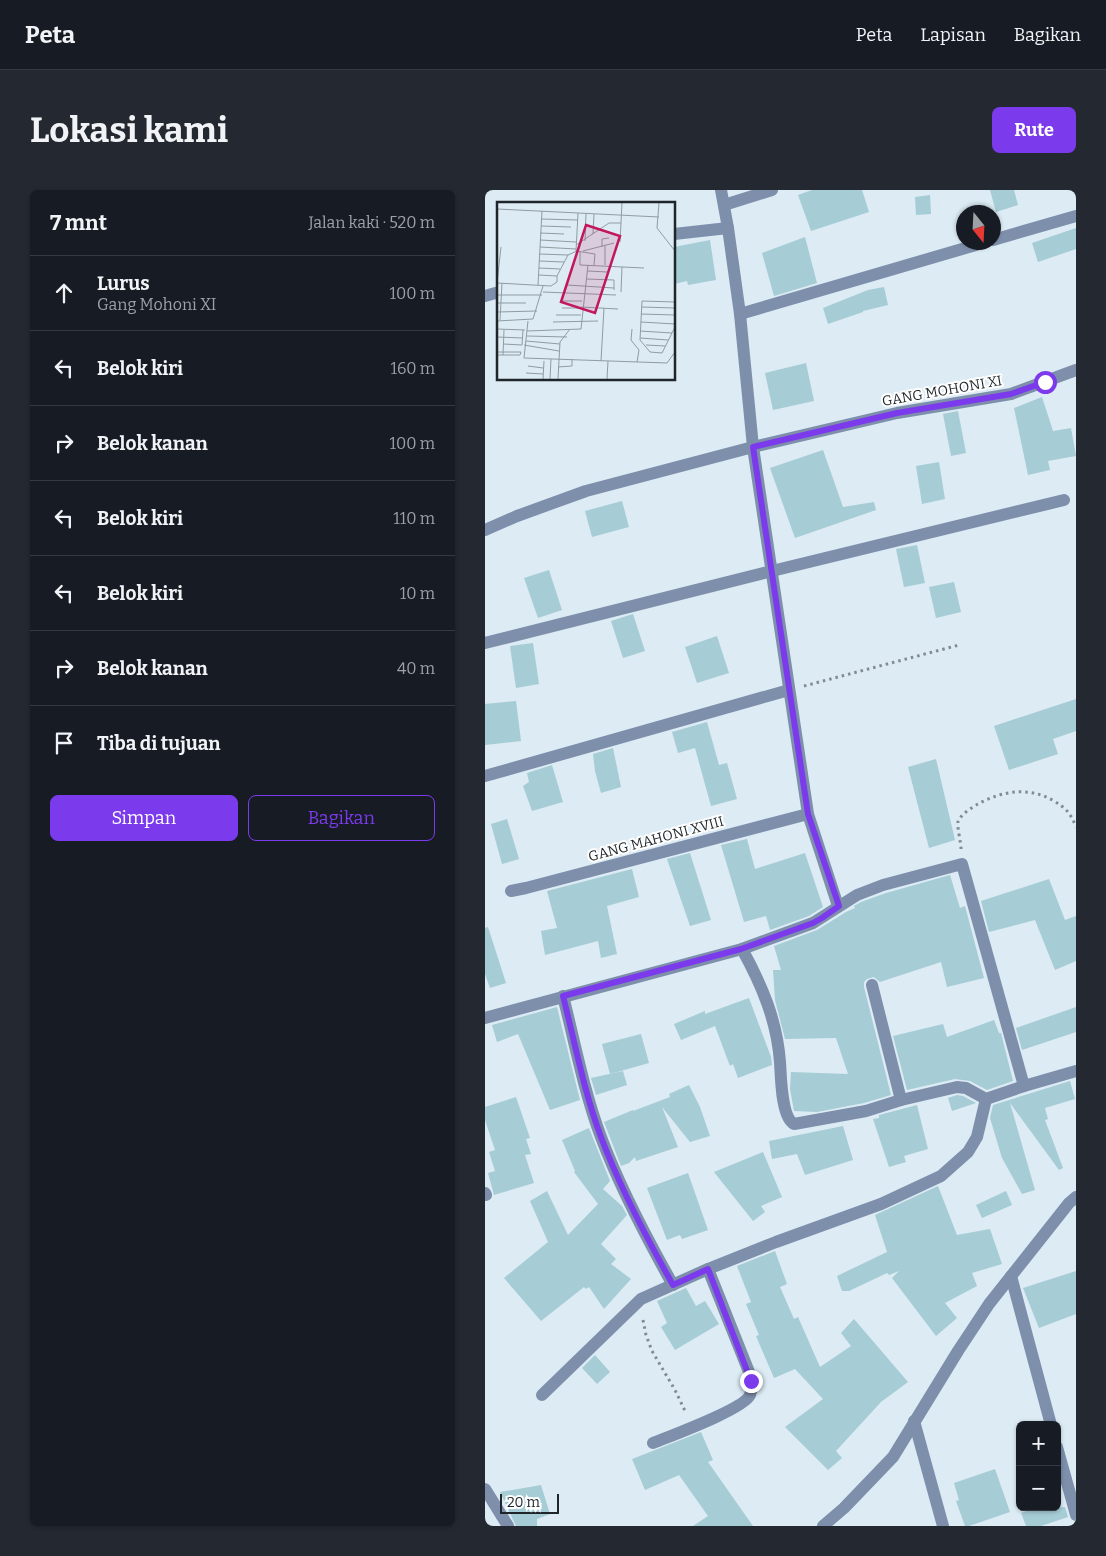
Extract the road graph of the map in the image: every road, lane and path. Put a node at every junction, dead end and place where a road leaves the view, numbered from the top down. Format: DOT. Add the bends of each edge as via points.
graph roads {
  1 [pos="721,190"];
  2 [pos="772,190"];
  3 [pos="724,205"];
  4 [pos="1076,216"];
  5 [pos="728,228"];
  6 [pos="675,234"];
  7 [pos="1001,238"];
  8 [pos="959,250"];
  9 [pos="739,314"];
  10 [pos="1076,370"];
  11 [pos="753,447"];
  12 [pos="1064,500"];
  13 [pos="485,530"];
  14 [pos="772,571"];
  15 [pos="485,643"];
  16 [pos="959,645"];
  17 [pos="789,690"];
  18 [pos="485,776"];
  19 [pos="808,814"];
  20 [pos="1076,827"];
  21 [pos="962,864"];
  22 [pos="511,890"];
  23 [pos="839,906"];
  24 [pos="741,949"];
  25 [pos="872,985"];
  26 [pos="563,996"];
  27 [pos="485,1018"];
  28 [pos="1076,1071"];
  29 [pos="1024,1086"];
  30 [pos="986,1099"];
  31 [pos="901,1100"];
  32 [pos="1076,1196"];
  33 [pos="708,1269"];
  34 [pos="1011,1276"];
  35 [pos="673,1285"];
  36 [pos="641,1299"];
  37 [pos="542,1395"];
  38 [pos="1050,1421"];
  39 [pos="914,1422"];
  40 [pos="693,1427"];
  41 [pos="653,1443"];
  42 [pos="1061,1462"];
  43 [pos="485,1489"];
  44 [pos="1076,1516"];
  45 [pos="508,1526"];
  46 [pos="823,1526"];
  47 [pos="943,1526"];
  1 -- 3 [label="street"];
  2 -- 3 [label="street"];
  3 -- 5 [label="street"];
  4 -- 7 [label="street"];
  5 -- 6 [label="street"];
  5 -- 9 [label="street"];
  8 -- 9 [label="street"];
  9 -- 11 [label="street"];
  10 -- 11 [label="street, GANG MOHONI XI" via="1011,394 897,413"];
  11 -- 13 [label="street, GANG MOHONI XI" via="586,491"];
  11 -- 14 [label="street"];
  12 -- 14 [label="street"];
  14 -- 15 [label="street"];
  14 -- 17 [label="street"];
  16 -- 17 [label="path"];
  17 -- 18 [label="street"];
  17 -- 19 [label="street"];
  19 -- 22 [label="street, GANG MAHONI XVIII"];
  19 -- 23 [label="street"];
  20 -- 21 [label="path" via="1072,816 1048,798 1021,791 1005,793 974,806 962,816 958,823"];
  21 -- 23 [label="street" via="883,885"];
  21 -- 29 [label="street"];
  23 -- 24 [label="street" via="813,923"];
  24 -- 26 [label="street"];
  24 -- 31 [label="street" via="755,973 776,1031 782,1092 791,1123 866,1111"];
  25 -- 31 [label="street"];
  26 -- 27 [label="street"];
  26 -- 35 [label="street" via="601,1136 645,1236"];
  28 -- 29 [label="street"];
  29 -- 30 [label="street"];
  30 -- 31 [label="street" via="966,1088 957,1087"];
  30 -- 33 [label="street" via="977,1137 968,1152 941,1176 881,1204"];
  32 -- 34 [label="street"];
  33 -- 35 [label="street"];
  33 -- 40 [label="street" via="749,1372 752,1388 746,1400"];
  34 -- 38 [label="street"];
  34 -- 39 [label="street" via="957,1351"];
  35 -- 36 [label="street"];
  36 -- 37 [label="street"];
  36 -- 40 [label="path" via="649,1343"];
  39 -- 46 [label="street" via="893,1457"];
  39 -- 47 [label="street"];
  40 -- 41 [label="street"];
  42 -- 44 [label="street"];
  43 -- 45 [label="street"];
}
